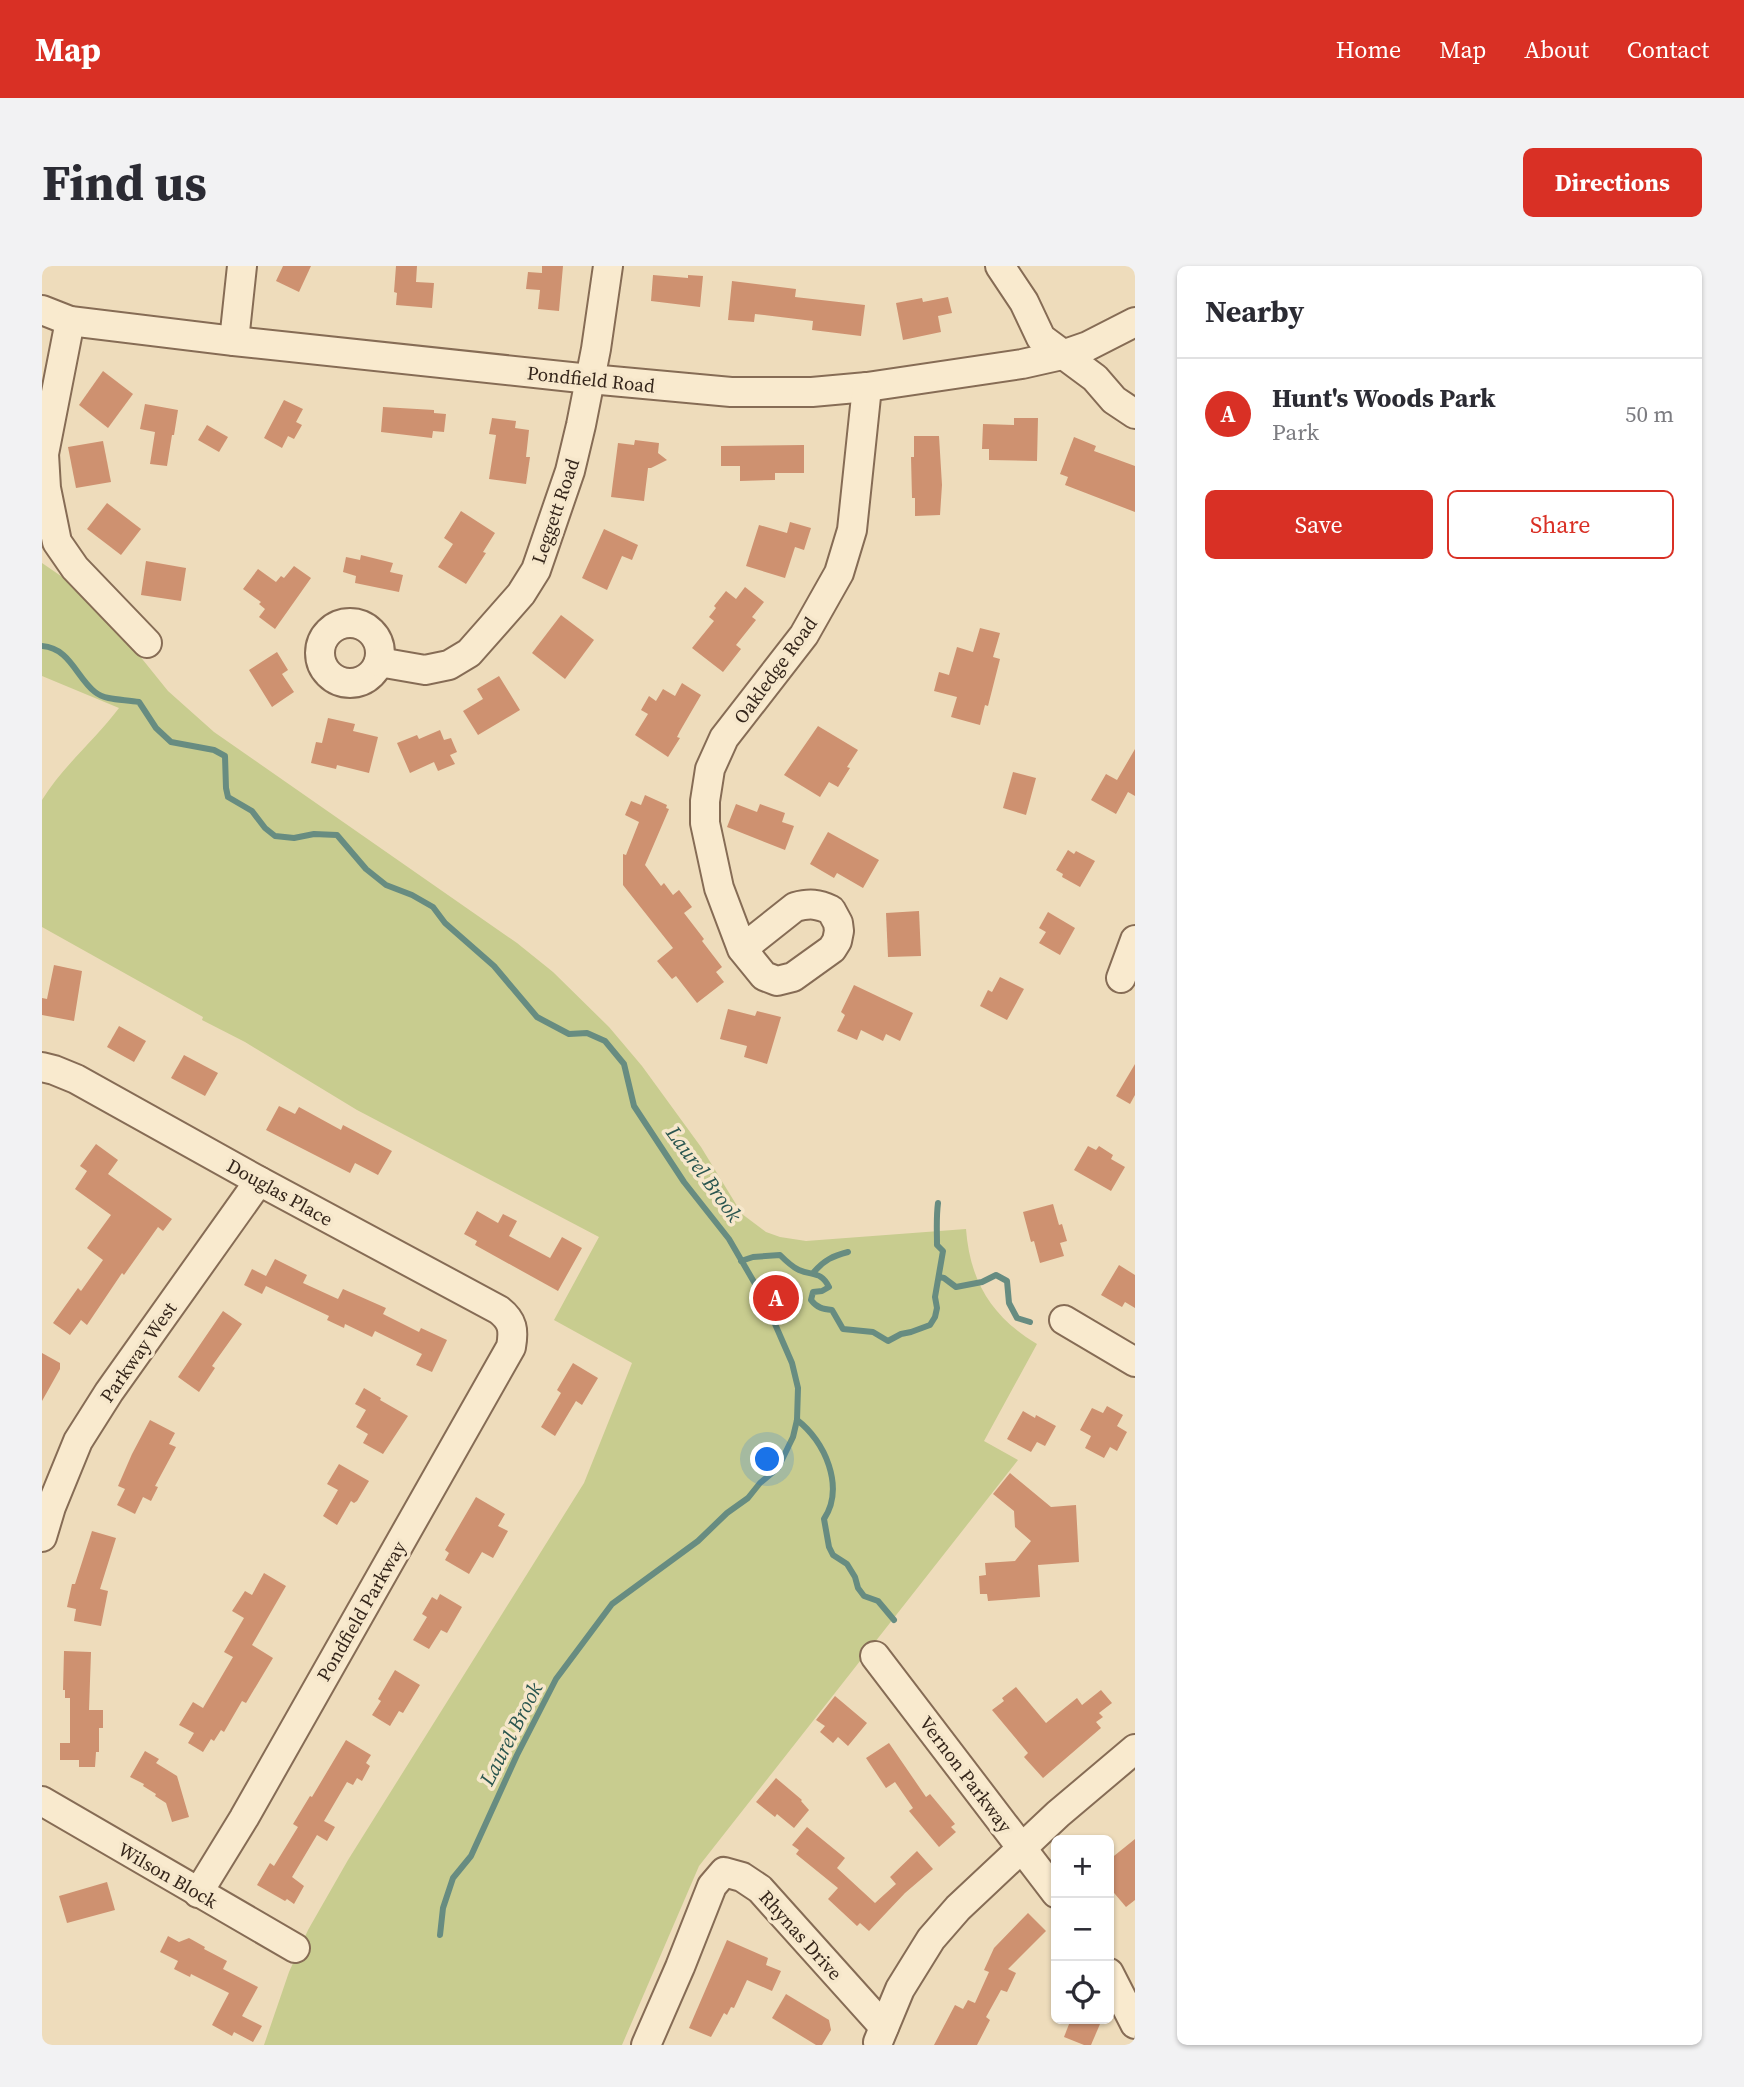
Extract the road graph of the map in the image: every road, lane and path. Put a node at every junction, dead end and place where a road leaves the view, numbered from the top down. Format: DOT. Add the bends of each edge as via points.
graph roads {
  1 [pos="242,266"];
  2 [pos="608,266"];
  3 [pos="1000,266"];
  4 [pos="42,310"];
  5 [pos="70,321"];
  6 [pos="1135,322"];
  7 [pos="234,341"];
  8 [pos="1062,355"];
  9 [pos="590,379"];
  10 [pos="867,387"];
  11 [pos="1135,414"];
  12 [pos="147,643"];
  13 [pos="379,662"];
  14 [pos="1135,940"];
  15 [pos="742,949"];
  16 [pos="1121,978"];
  17 [pos="42,1067"];
  18 [pos="258,1181"];
  19 [pos="1064,1320"];
  20 [pos="513,1325"];
  21 [pos="1135,1362"];
  22 [pos="42,1537"];
  23 [pos="875,1656"];
  24 [pos="1135,1749"];
  25 [pos="42,1801"];
  26 [pos="1022,1848"];
  27 [pos="1051,1886"];
  28 [pos="198,1893"];
  29 [pos="295,1948"];
  30 [pos="1114,1983"];
  31 [pos="1135,2024"];
  32 [pos="880,2036"];
  33 [pos="646,2045"];
  1 -- 7 [label="street"];
  2 -- 9 [label="street, Leggett Road"];
  3 -- 8 [label="street" via="1041,338"];
  4 -- 5 [label="street, Pondfield Road"];
  5 -- 7 [label="street, Pondfield Road"];
  5 -- 12 [label="street" via="44,454 57,542 75,568"];
  6 -- 8 [label="street, Pondfield Road"];
  7 -- 9 [label="street, Pondfield Road"];
  8 -- 10 [label="street, Pondfield Road"];
  8 -- 11 [label="street"];
  9 -- 10 [label="street, Pondfield Road" via="731,392"];
  9 -- 13 [label="street, Leggett Road" via="570,471 536,570 521,594 469,653 449,665 425,670"];
  10 -- 15 [label="street, Oakledge Road" via="852,530 839,573 804,635 724,738 710,769 705,823 719,888"];
  14 -- 16 [label="street"];
  17 -- 18 [label="street, Douglas Place" via="76,1079"];
  18 -- 20 [label="street, Douglas Place" via="499,1310"];
  18 -- 22 [label="street, Parkway West" via="78,1441"];
  19 -- 21 [label="street"];
  20 -- 28 [label="street, Pondfield Parkway" via="511,1347"];
  23 -- 26 [label="street, Vernon Parkway"];
  24 -- 26 [label="street"];
  25 -- 28 [label="street, Wilson Block"];
  26 -- 27 [label="street, Vernon Parkway"];
  26 -- 32 [label="street" via="931,1939 900,1990"];
  28 -- 29 [label="street, Wilson Block"];
  30 -- 31 [label="street"];
  32 -- 33 [label="street, Rhynas Drive" via="761,1889 724,1872 712,1886"];
}
